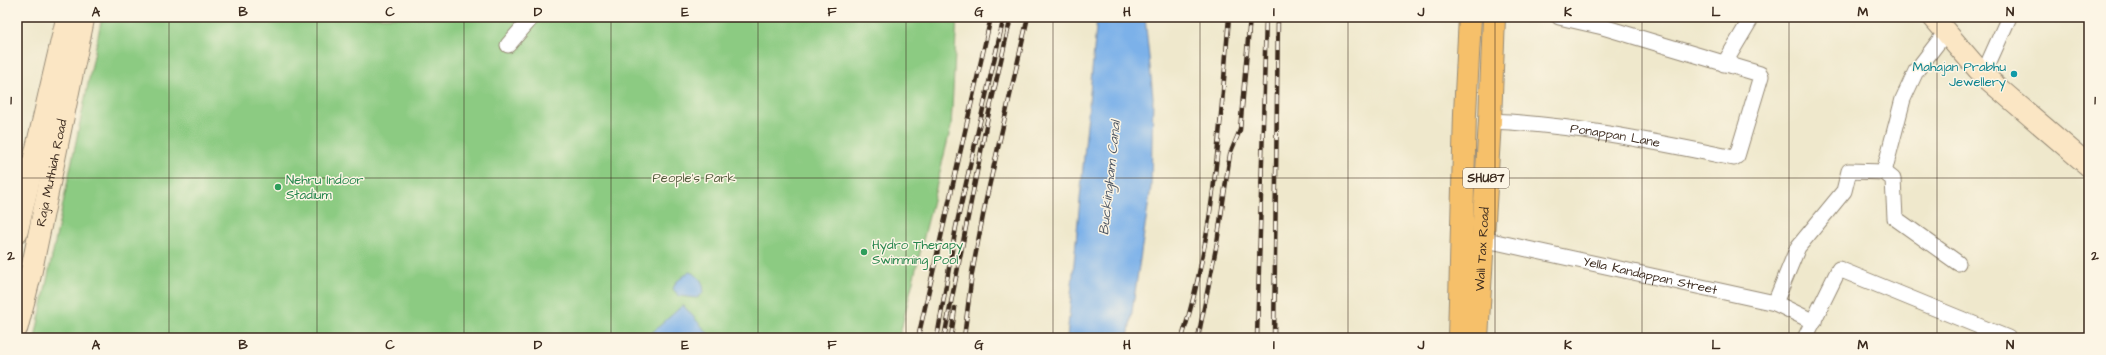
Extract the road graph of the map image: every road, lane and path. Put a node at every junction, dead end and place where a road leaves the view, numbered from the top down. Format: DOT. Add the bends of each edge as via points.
graph roads {
  1 [pos="67,17"];
  2 [pos="84,17"];
  3 [pos="532,17"];
  4 [pos="1470,17"];
  5 [pos="1494,17"];
  6 [pos="1559,17"];
  7 [pos="1752,17"];
  8 [pos="2009,17"];
  9 [pos="1605,22"];
  10 [pos="1940,24"];
  11 [pos="508,45"];
  12 [pos="1724,64"];
  13 [pos="1983,75"];
  14 [pos="1490,121"];
  15 [pos="2089,166"];
  16 [pos="1884,172"];
  17 [pos="17,232"];
  18 [pos="1482,239"];
  19 [pos="1958,263"];
  20 [pos="23,277"];
  21 [pos="1774,303"];
  22 [pos="1814,322"];
  23 [pos="17,328"];
  24 [pos="1459,338"];
  25 [pos="1477,338"];
  26 [pos="1805,338"];
  27 [pos="2008,338"];
  1 -- 17 [label="main road, Raja Muthiah Road"];
  2 -- 20 [label="main road, Raja Muthiah Road"];
  3 -- 11 [label="street"];
  4 -- 24 [label="main road, Wall Tax Road / SHU87"];
  5 -- 14 [label="main road, Wall Tax Road / SHU87"];
  6 -- 9 [label="street"];
  7 -- 12 [label="street"];
  8 -- 13 [label="street"];
  9 -- 12 [label="street"];
  10 -- 13 [label="main road"];
  10 -- 16 [label="street" via="1903,99"];
  12 -- 14 [label="street, Ponappan Lane" via="1761,76 1737,156 1734,158 1527,122"];
  13 -- 15 [label="main road"];
  14 -- 18 [label="main road, Wall Tax Road / SHU87"];
  16 -- 19 [label="street" via="1894,179 1895,218"];
  16 -- 21 [label="street" via="1849,171 1844,190 1798,247"];
  18 -- 21 [label="street, Yella Kandappan Street"];
  18 -- 25 [label="main road, Wall Tax Road / SHU87"];
  20 -- 23 [label="main road, Raja Muthiah Road"];
  21 -- 22 [label="street, Yella Kandappan Street"];
  22 -- 26 [label="street"];
  22 -- 27 [label="street" via="1839,269"];
}
